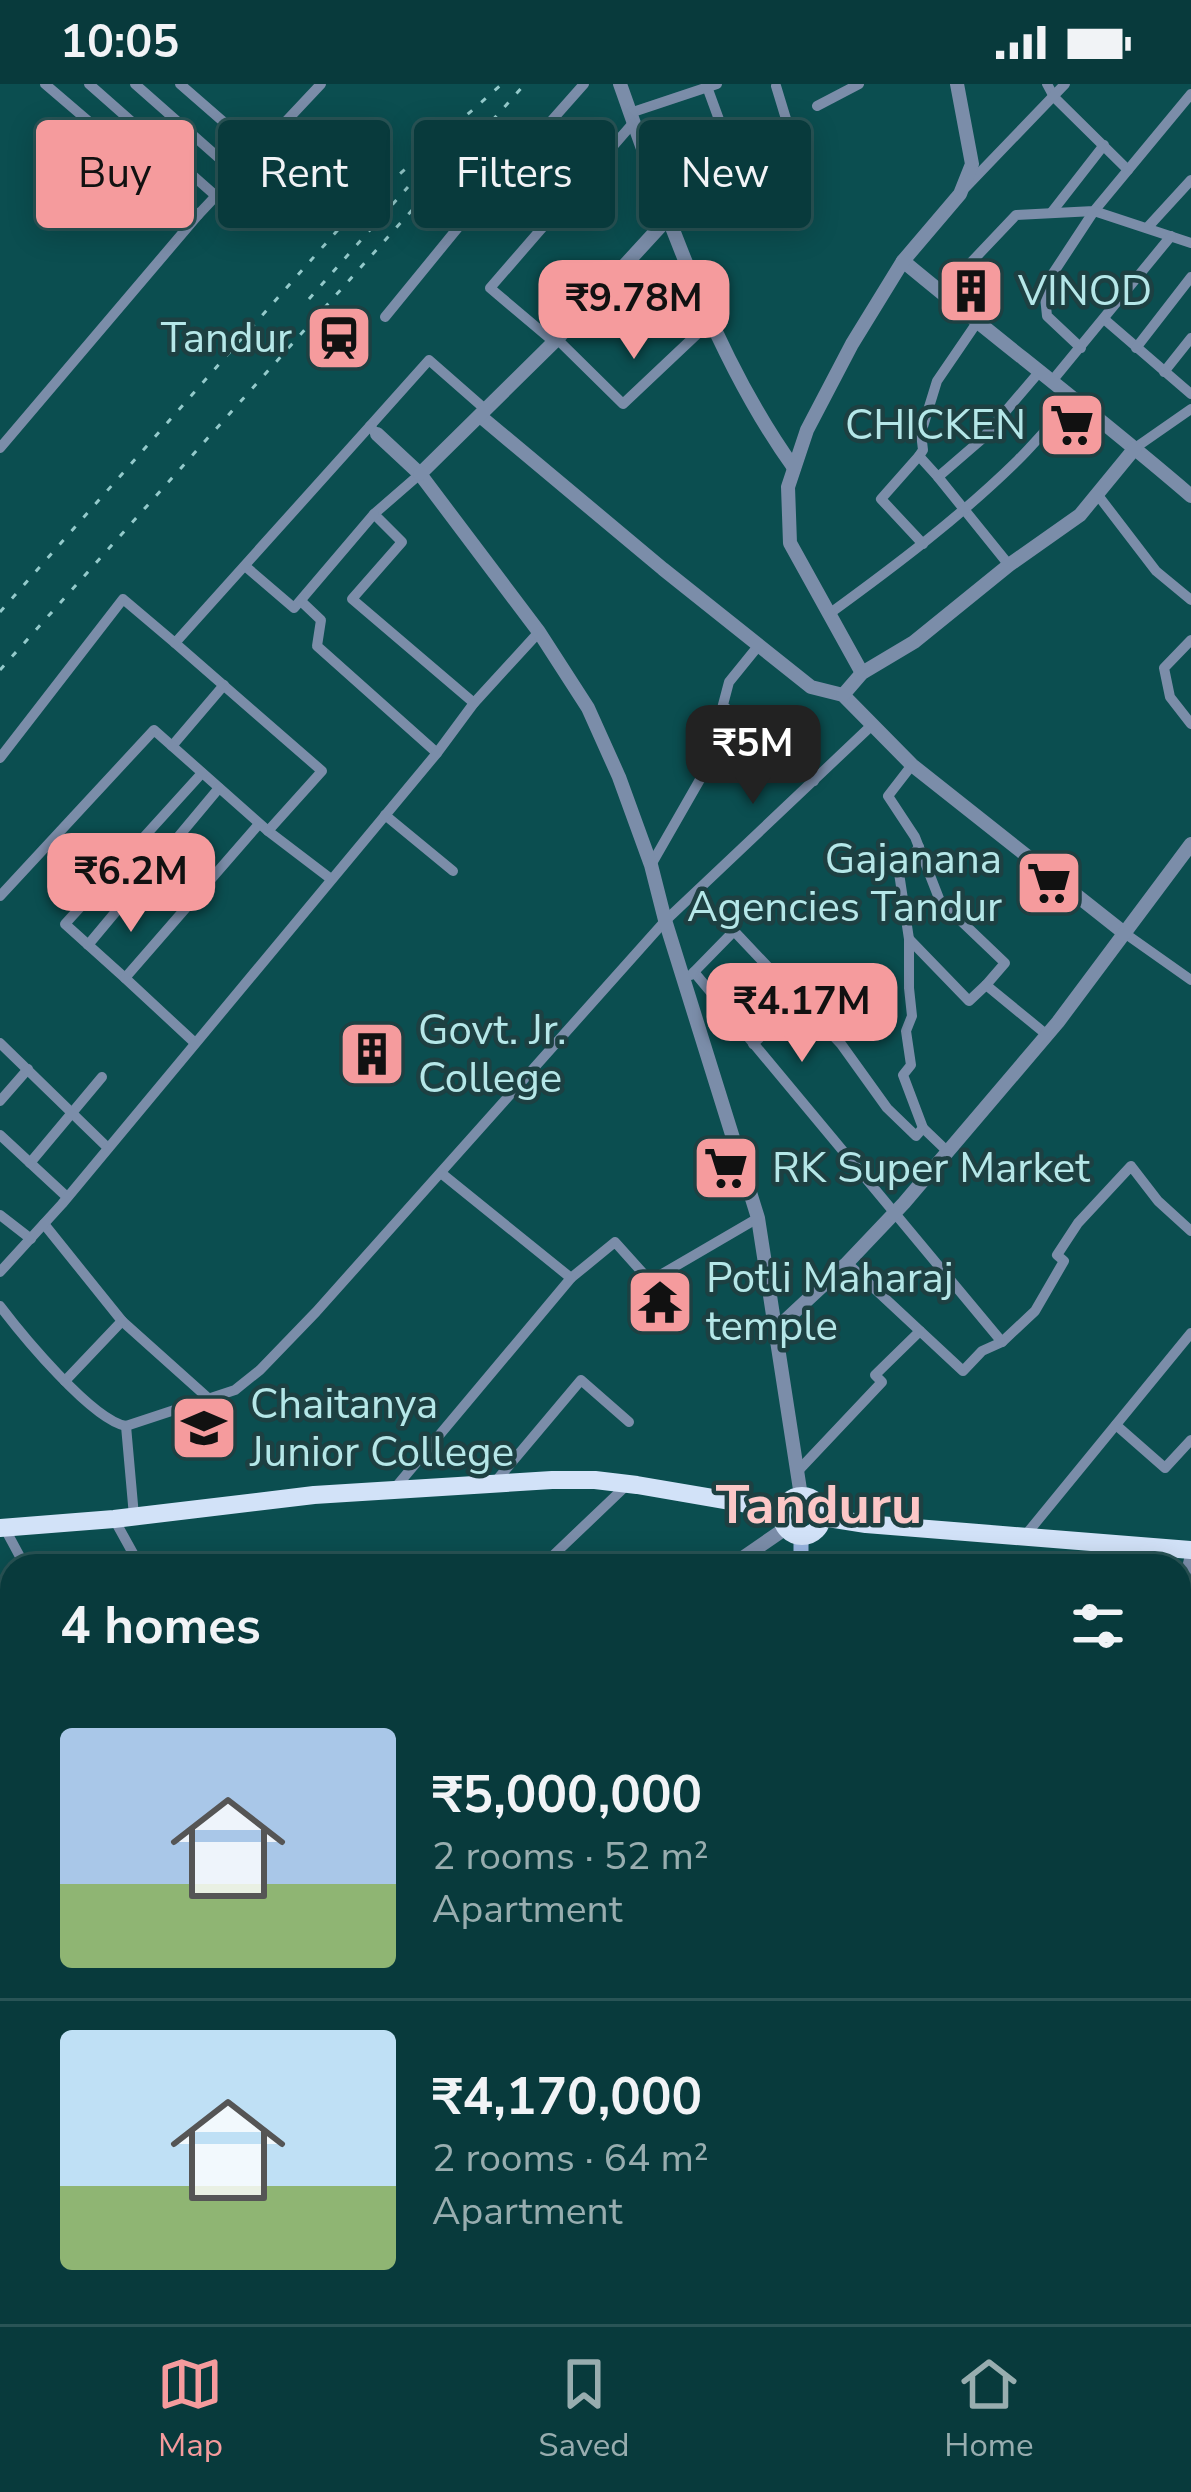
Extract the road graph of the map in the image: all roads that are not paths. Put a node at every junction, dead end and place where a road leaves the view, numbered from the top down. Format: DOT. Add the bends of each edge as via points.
graph roads {
  1 [pos="45,84"];
  2 [pos="89,84"];
  3 [pos="136,84"];
  4 [pos="180,84"];
  5 [pos="321,84"];
  6 [pos="584,84"];
  7 [pos="620,84"];
  8 [pos="778,84"];
  9 [pos="859,84"];
  10 [pos="957,84"];
  11 [pos="1047,84"];
  12 [pos="1065,84"];
  13 [pos="710,85"];
  14 [pos="1191,94"];
  15 [pos="1054,97"];
  16 [pos="818,106"];
  17 [pos="632,117"];
  18 [pos="221,120"];
  19 [pos="288,120"];
  20 [pos="720,120"];
  21 [pos="787,120"];
  22 [pos="639,137"];
  23 [pos="1104,146"];
  24 [pos="218,157"];
  25 [pos="1128,170"];
  26 [pos="1191,180"];
  27 [pos="960,194"];
  28 [pos="216,196"];
  29 [pos="1094,211"];
  30 [pos="1051,213"];
  31 [pos="198,215"];
  32 [pos="667,228"];
  33 [pos="671,228"];
  34 [pos="1148,228"];
  35 [pos="1171,236"];
  36 [pos="1191,244"];
  37 [pos="903,261"];
  38 [pos="1191,277"];
  39 [pos="942,293"];
  40 [pos="385,316"];
  41 [pos="1104,319"];
  42 [pos="712,320"];
  43 [pos="978,321"];
  44 [pos="1191,338"];
  45 [pos="555,341"];
  46 [pos="1081,348"];
  47 [pos="1136,348"];
  48 [pos="1164,372"];
  49 [pos="1046,376"];
  50 [pos="1191,394"];
  51 [pos="1075,398"];
  52 [pos="1191,409"];
  53 [pos="483,413"];
  54 [pos="373,430"];
  55 [pos="0,448"];
  56 [pos="1135,448"];
  57 [pos="919,457"];
  58 [pos="794,468"];
  59 [pos="419,474"];
  60 [pos="938,478"];
  61 [pos="1097,494"];
  62 [pos="1191,496"];
  63 [pos="965,508"];
  64 [pos="374,514"];
  65 [pos="923,544"];
  66 [pos="1010,565"];
  67 [pos="245,566"];
  68 [pos="1191,600"];
  69 [pos="301,601"];
  70 [pos="829,614"];
  71 [pos="539,632"];
  72 [pos="1191,640"];
  73 [pos="175,643"];
  74 [pos="758,645"];
  75 [pos="862,674"];
  76 [pos="224,685"];
  77 [pos="843,695"];
  78 [pos="474,703"];
  79 [pos="723,706"];
  80 [pos="1191,724"];
  81 [pos="872,727"];
  82 [pos="172,746"];
  83 [pos="437,753"];
  84 [pos="0,758"];
  85 [pos="912,765"];
  86 [pos="202,773"];
  87 [pos="814,781"];
  88 [pos="219,788"];
  89 [pos="385,815"];
  90 [pos="263,828"];
  91 [pos="1191,844"];
  92 [pos="919,847"];
  93 [pos="651,865"];
  94 [pos="452,871"];
  95 [pos="331,879"];
  96 [pos="0,896"];
  97 [pos="665,921"];
  98 [pos="1124,932"];
  99 [pos="909,939"];
  100 [pos="88,945"];
  101 [pos="689,977"];
  102 [pos="125,979"];
  103 [pos="1191,980"];
  104 [pos="986,985"];
  105 [pos="799,1000"];
  106 [pos="1047,1035"];
  107 [pos="0,1043"];
  108 [pos="195,1043"];
  109 [pos="753,1044"];
  110 [pos="28,1069"];
  111 [pos="102,1077"];
  112 [pos="0,1101"];
  113 [pos="74,1114"];
  114 [pos="923,1128"];
  115 [pos="0,1135"];
  116 [pos="108,1148"];
  117 [pos="947,1150"];
  118 [pos="30,1163"];
  119 [pos="441,1173"];
  120 [pos="67,1197"];
  121 [pos="895,1213"];
  122 [pos="0,1214"];
  123 [pos="758,1218"];
  124 [pos="44,1224"];
  125 [pos="1191,1231"];
  126 [pos="31,1238"];
  127 [pos="847,1263"];
  128 [pos="0,1272"];
  129 [pos="571,1278"];
  130 [pos="0,1306"];
  131 [pos="122,1321"];
  132 [pos="775,1330"];
  133 [pos="920,1331"];
  134 [pos="1191,1333"];
  135 [pos="1002,1342"];
  136 [pos="65,1381"];
  137 [pos="208,1398"];
  138 [pos="629,1422"];
  139 [pos="1116,1425"];
  140 [pos="126,1426"];
  141 [pos="1188,1450"];
  142 [pos="797,1472"];
  143 [pos="494,1484"];
  144 [pos="628,1484"];
  145 [pos="393,1490"];
  146 [pos="801,1496"];
  147 [pos="822,1517"];
  148 [pos="124,1518"];
  149 [pos="790,1525"];
  150 [pos="2,1527"];
  151 [pos="1024,1537"];
  152 [pos="1191,1551"];
  153 [pos="18,1554"];
  154 [pos="136,1554"];
  155 [pos="555,1554"];
  156 [pos="748,1554"];
  157 [pos="798,1554"];
  1 -- 31 [label="street"];
  2 -- 28 [label="street"];
  3 -- 24 [label="street"];
  4 -- 18 [label="street"];
  5 -- 19 [label="street"];
  6 -- 40 [label="street"];
  7 -- 17 [label="street"];
  8 -- 21 [label="street"];
  9 -- 16 [label="street"];
  10 -- 27 [label="street" via="972,164"];
  11 -- 15 [label="street"];
  12 -- 15 [label="street"];
  13 -- 17 [label="street"];
  13 -- 20 [label="street"];
  14 -- 25 [label="street"];
  15 -- 23 [label="street"];
  15 -- 27 [label="street"];
  17 -- 22 [label="street"];
  17 -- 45 [label="street" via="490,288"];
  23 -- 25 [label="street"];
  23 -- 30 [label="street"];
  25 -- 29 [label="street"];
  26 -- 34 [label="street"];
  27 -- 37 [label="street"];
  28 -- 31 [label="street"];
  29 -- 30 [label="street"];
  29 -- 34 [label="street"];
  29 -- 46 [label="street" via="1044,287 1047,316"];
  30 -- 39 [label="street" via="1016,215"];
  31 -- 55 [label="street"];
  32 -- 45 [label="street"];
  33 -- 42 [label="street"];
  34 -- 35 [label="street"];
  35 -- 36 [label="street"];
  35 -- 41 [label="street"];
  37 -- 39 [label="street"];
  37 -- 58 [label="street" via="843,361"];
  38 -- 47 [label="street"];
  39 -- 43 [label="street"];
  41 -- 46 [label="street"];
  41 -- 47 [label="street"];
  42 -- 45 [label="street" via="623,404"];
  42 -- 58 [label="street"];
  43 -- 49 [label="street"];
  43 -- 57 [label="street" via="937,381"];
  44 -- 48 [label="street"];
  45 -- 53 [label="street"];
  46 -- 49 [label="street"];
  47 -- 48 [label="street"];
  48 -- 50 [label="street"];
  49 -- 51 [label="street"];
  49 -- 60 [label="street"];
  51 -- 56 [label="street"];
  51 -- 63 [label="street"];
  52 -- 56 [label="street"];
  53 -- 54 [label="street" via="429,360"];
  53 -- 59 [label="street"];
  53 -- 74 [label="street"];
  54 -- 59 [label="street"];
  54 -- 67 [label="street"];
  56 -- 61 [label="street"];
  56 -- 62 [label="street"];
  57 -- 60 [label="street"];
  57 -- 65 [label="street" via="881,499"];
  58 -- 70 [label="street" via="790,543"];
  59 -- 64 [label="street"];
  59 -- 71 [label="street"];
  60 -- 63 [label="street"];
  61 -- 66 [label="street"];
  61 -- 68 [label="street" via="1156,571"];
  63 -- 65 [label="street"];
  63 -- 66 [label="street"];
  64 -- 69 [label="street"];
  64 -- 78 [label="street" via="402,542 352,599"];
  65 -- 70 [label="street"];
  66 -- 75 [label="street"];
  67 -- 69 [label="street" via="294,608"];
  67 -- 73 [label="street"];
  69 -- 83 [label="street" via="321,620 317,646"];
  70 -- 75 [label="street"];
  71 -- 78 [label="street"];
  71 -- 93 [label="street" via="588,708"];
  72 -- 80 [label="street" via="1164,668 1170,697"];
  73 -- 76 [label="street"];
  73 -- 84 [label="street" via="123,599"];
  74 -- 77 [label="street" via="811,687"];
  74 -- 79 [label="street" via="729,682"];
  75 -- 77 [label="street"];
  76 -- 82 [label="street"];
  76 -- 90 [label="street" via="322,771"];
  77 -- 81 [label="street"];
  78 -- 83 [label="street"];
  79 -- 87 [label="street"];
  79 -- 93 [label="street" via="706,769"];
  81 -- 85 [label="street"];
  81 -- 87 [label="street"];
  82 -- 86 [label="street"];
  82 -- 96 [label="street" via="154,730"];
  83 -- 89 [label="street"];
  85 -- 92 [label="street" via="888,796"];
  85 -- 98 [label="street"];
  86 -- 88 [label="street"];
  86 -- 100 [label="street" via="64,924"];
  87 -- 97 [label="street"];
  88 -- 90 [label="street"];
  88 -- 100 [label="street"];
  89 -- 94 [label="street"];
  89 -- 95 [label="street"];
  90 -- 95 [label="street"];
  90 -- 102 [label="street"];
  91 -- 98 [label="street"];
  92 -- 99 [label="street" via="899,873"];
  92 -- 104 [label="street" via="940,901 1005,963"];
  93 -- 97 [label="street"];
  95 -- 108 [label="street"];
  97 -- 101 [label="street"];
  97 -- 119 [label="street"];
  98 -- 103 [label="street"];
  98 -- 106 [label="street"];
  99 -- 104 [label="street" via="970,1001"];
  99 -- 114 [label="street" via="910,1065 903,1076"];
  100 -- 102 [label="street"];
  101 -- 105 [label="street" via="734,931"];
  101 -- 109 [label="street"];
  101 -- 123 [label="street"];
  102 -- 108 [label="street"];
  104 -- 106 [label="street"];
  105 -- 109 [label="street"];
  105 -- 114 [label="street" via="887,1108 916,1136"];
  106 -- 117 [label="street"];
  107 -- 110 [label="street"];
  108 -- 116 [label="street"];
  109 -- 121 [label="street"];
  110 -- 112 [label="street"];
  110 -- 113 [label="street"];
  111 -- 113 [label="street"];
  113 -- 116 [label="street"];
  113 -- 118 [label="street"];
  114 -- 117 [label="street"];
  115 -- 118 [label="street"];
  116 -- 120 [label="street"];
  117 -- 121 [label="street"];
  118 -- 120 [label="street"];
  119 -- 129 [label="street"];
  119 -- 137 [label="street" via="260,1370"];
  120 -- 124 [label="street"];
  121 -- 127 [label="street"];
  121 -- 135 [label="street"];
  122 -- 126 [label="street"];
  123 -- 129 [label="street" via="650,1281 616,1242"];
  123 -- 132 [label="street"];
  124 -- 126 [label="street"];
  124 -- 131 [label="street"];
  125 -- 135 [label="street" via="1131,1166 1078,1223 1035,1310"];
  126 -- 128 [label="street"];
  127 -- 132 [label="street"];
  127 -- 133 [label="street"];
  129 -- 145 [label="street"];
  130 -- 136 [label="street"];
  131 -- 136 [label="street"];
  131 -- 137 [label="street"];
  132 -- 142 [label="street"];
  133 -- 135 [label="street" via="963,1371"];
  133 -- 142 [label="street"];
  134 -- 139 [label="street"];
  136 -- 140 [label="street" via="98,1413"];
  137 -- 140 [label="street"];
  138 -- 143 [label="street" via="581,1379"];
  139 -- 141 [label="street" via="1165,1468"];
  139 -- 151 [label="street"];
  140 -- 148 [label="street"];
  142 -- 146 [label="street"];
  143 -- 144 [label="highway"];
  143 -- 145 [label="highway"];
  144 -- 149 [label="highway"];
  144 -- 155 [label="street"];
  145 -- 148 [label="highway"];
  146 -- 147 [label="highway" via="814,1499"];
  146 -- 149 [label="highway" via="787,1502"];
  147 -- 149 [label="highway" via="814,1532"];
  147 -- 151 [label="highway"];
  148 -- 150 [label="highway"];
  148 -- 154 [label="street"];
  149 -- 156 [label="street"];
  149 -- 157 [label="main road"];
  150 -- 153 [label="street"];
  151 -- 152 [label="highway"];
}
